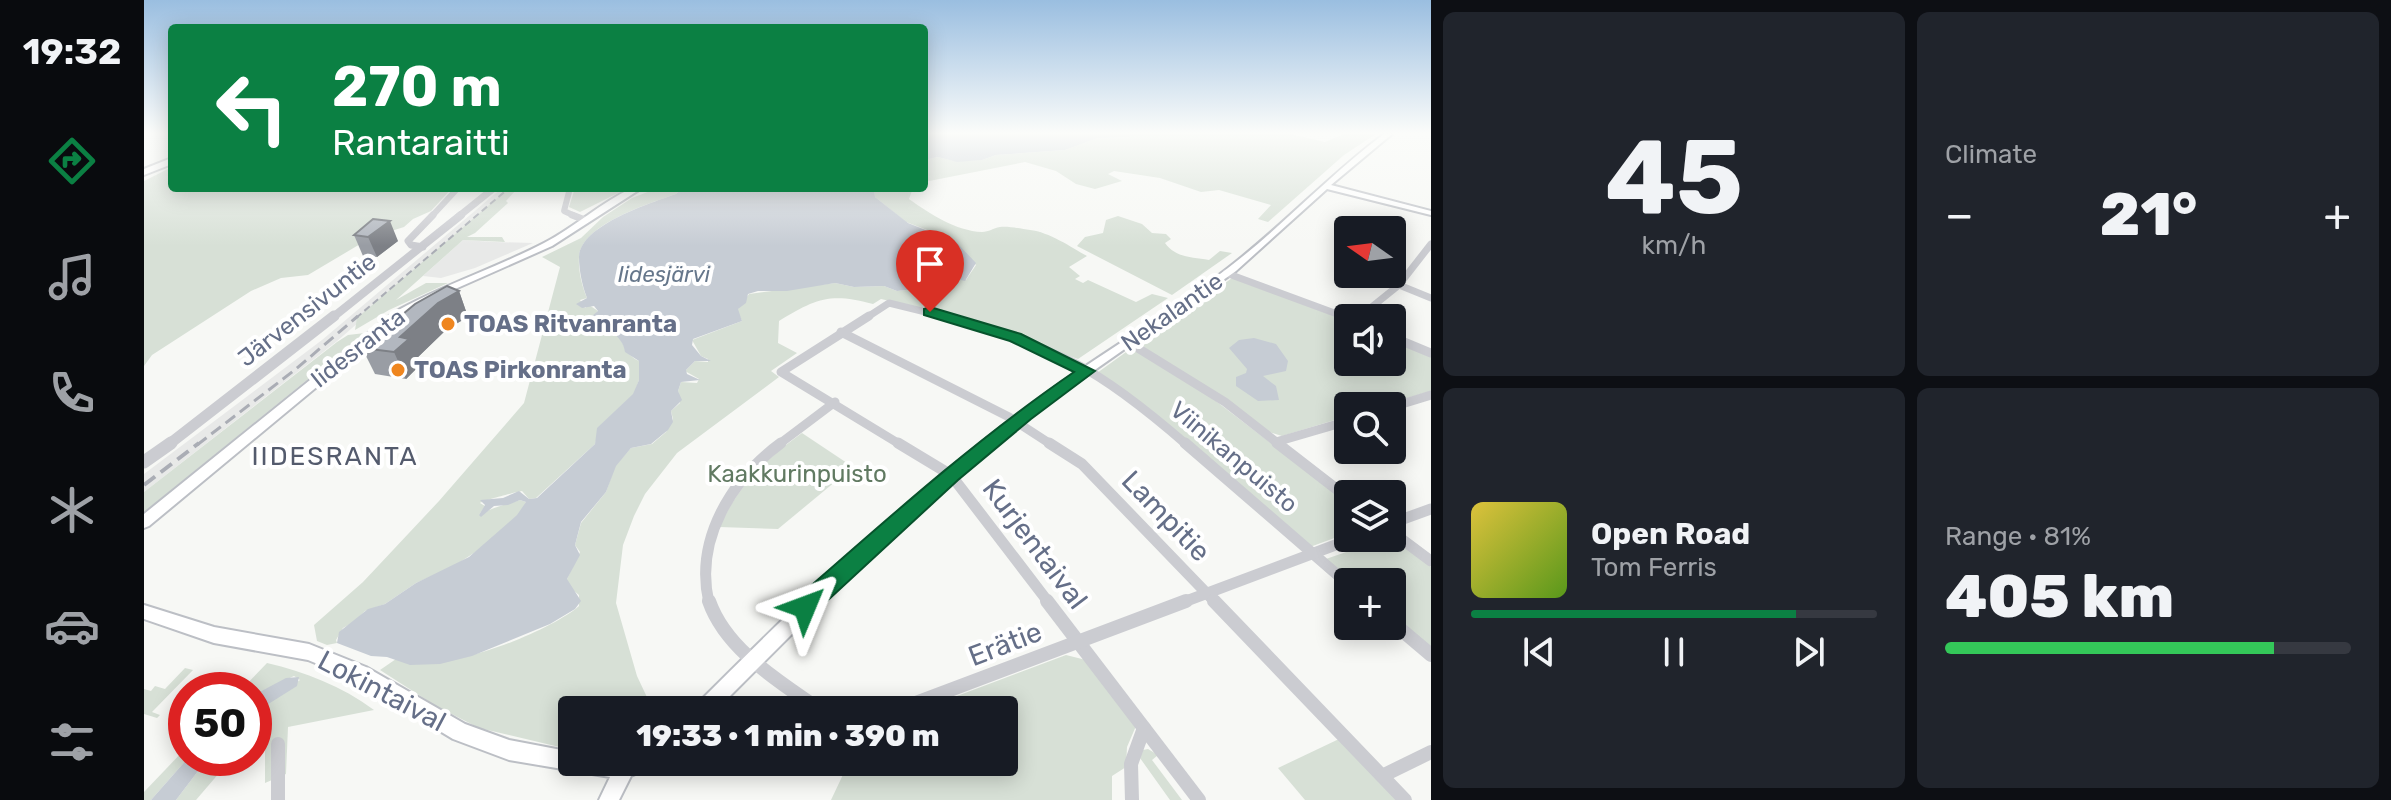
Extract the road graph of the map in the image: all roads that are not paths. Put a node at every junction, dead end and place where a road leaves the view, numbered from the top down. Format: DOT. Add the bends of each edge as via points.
graph roads {
  1 [pos="1343,171"];
  2 [pos="1325,186"];
  3 [pos="454,192"];
  4 [pos="489,192"];
  5 [pos="569,192"];
  6 [pos="630,192"];
  7 [pos="1431,213"];
  8 [pos="585,220"];
  9 [pos="1431,244"];
  10 [pos="423,247"];
  11 [pos="1421,259"];
  12 [pos="1431,262"];
  13 [pos="1226,273"];
  14 [pos="1406,277"];
  15 [pos="1395,288"];
  16 [pos="1406,288"];
  17 [pos="1431,298"];
  18 [pos="1375,304"];
  19 [pos="1334,313"];
  20 [pos="841,332"];
  21 [pos="1128,342"];
  22 [pos="1406,343"];
  23 [pos="1431,353"];
  24 [pos="1086,371"];
  25 [pos="781,372"];
  26 [pos="1431,395"];
  27 [pos="835,402"];
  28 [pos="1406,403"];
  29 [pos="1016,421"];
  30 [pos="1334,425"];
  31 [pos="1276,442"];
  32 [pos="144,462"];
  33 [pos="951,475"];
  34 [pos="1334,487"];
  35 [pos="1431,509"];
  36 [pos="1406,518"];
  37 [pos="144,522"];
  38 [pos="1406,542"];
  39 [pos="1334,545"];
  40 [pos="1312,553"];
  41 [pos="1431,561"];
  42 [pos="1334,572"];
  43 [pos="1208,593"];
  44 [pos="144,612"];
  45 [pos="1406,634"];
  46 [pos="1079,641"];
  47 [pos="1431,655"];
  48 [pos="753,659"];
  49 [pos="717,696"];
  50 [pos="800,696"];
  51 [pos="934,696"];
  52 [pos="1144,728"];
  53 [pos="278,744"];
  54 [pos="1431,752"];
  55 [pos="558,759"];
  56 [pos="625,776"];
  57 [pos="1382,776"];
  58 [pos="278,800"];
  59 [pos="609,800"];
  60 [pos="1132,800"];
  61 [pos="1199,800"];
  62 [pos="1405,800"];
  1 -- 2 [label="main road, Nekalantie"];
  2 -- 7 [label="main road"];
  2 -- 13 [label="main road, Nekalantie"];
  3 -- 10 [label="street" via="408,241"];
  4 -- 10 [label="street, Järvensivuntie"];
  5 -- 8 [label="street" via="564,211"];
  6 -- 8 [label="main road, Iidesranta"];
  8 -- 37 [label="main road, Iidesranta" via="551,243 397,315"];
  9 -- 11 [label="street"];
  10 -- 32 [label="street, Järvensivuntie"];
  11 -- 12 [label="street"];
  11 -- 14 [label="street"];
  13 -- 19 [label="street"];
  13 -- 21 [label="main road, Nekalantie"];
  15 -- 18 [label="street"];
  16 -- 17 [label="street"];
  20 -- 24 [label="street, Viinikanpuisto" via="889,303 1002,333"];
  20 -- 25 [label="street, Viinikanpuisto"];
  20 -- 29 [label="street, Lampitie"];
  21 -- 24 [label="main road, Nekalantie"];
  21 -- 31 [label="street, Viinikanpuisto" via="1225,402"];
  22 -- 23 [label="street"];
  24 -- 29 [label="main road, Nekalantie"];
  24 -- 40 [label="street, Viinikanpuisto" via="1163,424"];
  25 -- 27 [label="street, Kurjentaival"];
  26 -- 28 [label="street"];
  27 -- 33 [label="street, Kurjentaival"];
  27 -- 48 [label="street" via="752,465 717,519 709,546 708,599 716,622"];
  29 -- 33 [label="main road, Nekalantie"];
  29 -- 43 [label="street, Lampitie" via="1082,464"];
  30 -- 31 [label="street"];
  31 -- 34 [label="street, Viinikanpuisto"];
  33 -- 46 [label="street, Kurjentaival"];
  33 -- 48 [label="main road, Nekalantie" via="851,562"];
  35 -- 36 [label="street"];
  38 -- 41 [label="street"];
  39 -- 40 [label="street, Erätie"];
  40 -- 42 [label="street, Viinikanpuisto"];
  40 -- 43 [label="street, Erätie"];
  43 -- 46 [label="street, Erätie"];
  43 -- 57 [label="street, Lampitie"];
  44 -- 55 [label="main road, Lokintaival" via="214,635 309,652 360,673 480,740"];
  45 -- 47 [label="street"];
  46 -- 51 [label="street, Erätie"];
  46 -- 52 [label="street, Kurjentaival"];
  48 -- 49 [label="main road, Nekalantie"];
  48 -- 50 [label="street"];
  52 -- 60 [label="street" via="1131,764"];
  52 -- 61 [label="street, Kurjentaival"];
  53 -- 58 [label="street"];
  54 -- 57 [label="street"];
  56 -- 59 [label="main road"];
  57 -- 62 [label="street, Lampitie"];
}
